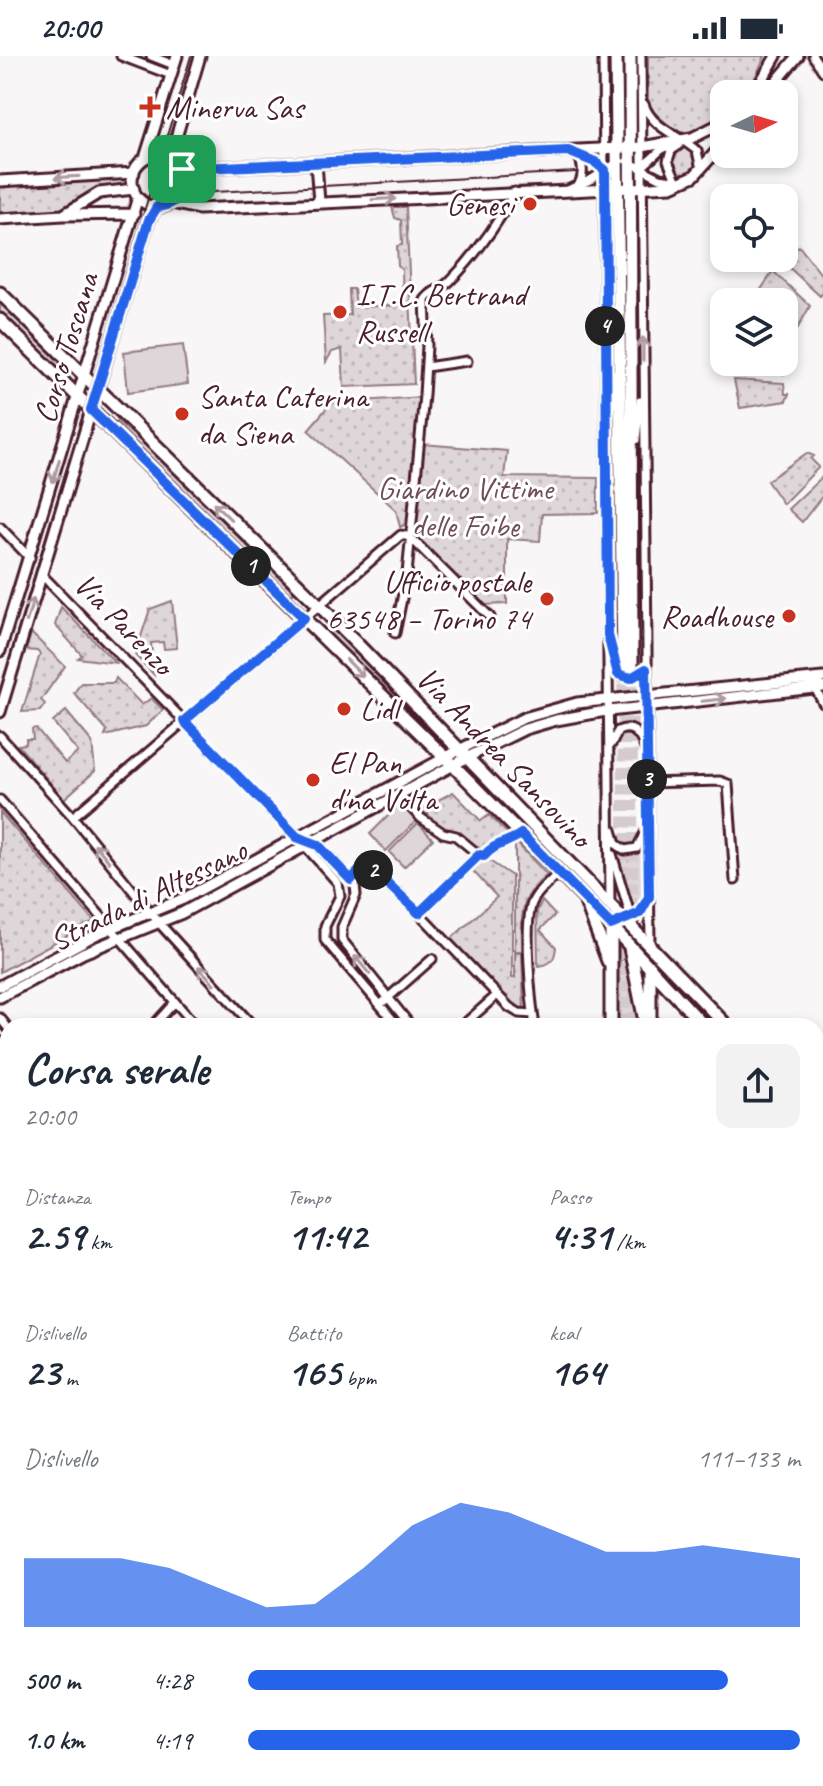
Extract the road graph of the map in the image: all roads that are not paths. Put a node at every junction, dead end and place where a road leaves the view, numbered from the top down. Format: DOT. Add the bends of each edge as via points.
graph roads {
  1 [pos="121,56"];
  2 [pos="151,56"];
  3 [pos="200,56"];
  4 [pos="603,56"];
  5 [pos="616,56"];
  6 [pos="630,56"];
  7 [pos="641,56"];
  8 [pos="776,56"];
  9 [pos="798,56"];
  10 [pos="813,56"];
  11 [pos="174,65"];
  12 [pos="823,71"];
  13 [pos="762,80"];
  14 [pos="778,80"];
  15 [pos="642,94"];
  16 [pos="710,129"];
  17 [pos="683,142"];
  18 [pos="572,153"];
  19 [pos="145,158"];
  20 [pos="170,158"];
  21 [pos="710,159"];
  22 [pos="316,163"];
  23 [pos="624,167"];
  24 [pos="182,169"];
  25 [pos="701,169"];
  26 [pos="134,173"];
  27 [pos="0,181"];
  28 [pos="680,182"];
  29 [pos="575,187"];
  30 [pos="604,188"];
  31 [pos="515,192"];
  32 [pos="136,193"];
  33 [pos="319,202"];
  34 [pos="172,203"];
  35 [pos="157,207"];
  36 [pos="134,214"];
  37 [pos="63,215"];
  38 [pos="0,219"];
  39 [pos="0,293"];
  40 [pos="0,320"];
  41 [pos="619,323"];
  42 [pos="467,361"];
  43 [pos="426,367"];
  44 [pos="84,376"];
  45 [pos="644,382"];
  46 [pos="98,388"];
  47 [pos="78,396"];
  48 [pos="91,410"];
  49 [pos="607,433"];
  50 [pos="632,474"];
  51 [pos="0,527"];
  52 [pos="410,537"];
  53 [pos="30,558"];
  54 [pos="41,574"];
  55 [pos="318,604"];
  56 [pos="490,617"];
  57 [pos="304,618"];
  58 [pos="395,633"];
  59 [pos="608,635"];
  60 [pos="0,651"];
  61 [pos="646,669"];
  62 [pos="818,683"];
  63 [pos="646,695"];
  64 [pos="823,703"];
  65 [pos="609,705"];
  66 [pos="646,707"];
  67 [pos="0,712"];
  68 [pos="184,721"];
  69 [pos="0,736"];
  70 [pos="464,753"];
  71 [pos="609,754"];
  72 [pos="647,754"];
  73 [pos="449,761"];
  74 [pos="647,783"];
  75 [pos="399,795"];
  76 [pos="0,800"];
  77 [pos="73,817"];
  78 [pos="610,820"];
  79 [pos="647,821"];
  80 [pos="521,834"];
  81 [pos="297,837"];
  82 [pos="309,844"];
  83 [pos="609,844"];
  84 [pos="479,855"];
  85 [pos="559,873"];
  86 [pos="351,880"];
  87 [pos="735,880"];
  88 [pos="649,897"];
  89 [pos="585,899"];
  90 [pos="610,904"];
  91 [pos="151,913"];
  92 [pos="419,913"];
  93 [pos="622,922"];
  94 [pos="160,924"];
  95 [pos="111,928"];
  96 [pos="119,939"];
  97 [pos="640,945"];
  98 [pos="432,959"];
  99 [pos="650,968"];
  100 [pos="610,969"];
  101 [pos="0,986"];
  102 [pos="497,995"];
  103 [pos="0,997"];
  104 [pos="389,998"];
  105 [pos="175,1002"];
  106 [pos="380,1005"];
  107 [pos="533,1014"];
  108 [pos="160,1018"];
  109 [pos="189,1018"];
  110 [pos="246,1018"];
  111 [pos="391,1018"];
  112 [pos="405,1018"];
  113 [pos="471,1018"];
  114 [pos="534,1018"];
  115 [pos="611,1018"];
  116 [pos="647,1018"];
  117 [pos="648,1018"];
  118 [pos="697,1018"];
  119 [pos="718,1018"];
  1 -- 11 [label="street"];
  2 -- 11 [label="street"];
  3 -- 20 [label="street"];
  4 -- 23 [label="street"];
  5 -- 23 [label="main road"];
  6 -- 23 [label="main road"];
  7 -- 15 [label="street"];
  8 -- 13 [label="street"];
  9 -- 14 [label="street"];
  10 -- 12 [label="street"];
  11 -- 19 [label="street"];
  15 -- 17 [label="street" via="648,114"];
  15 -- 23 [label="street"];
  16 -- 17 [label="street"];
  17 -- 23 [label="street"];
  17 -- 23 [label="street" via="660,145"];
  17 -- 25 [label="street" via="697,151"];
  17 -- 28 [label="street" via="668,158"];
  18 -- 22 [label="street"];
  18 -- 23 [label="street"];
  18 -- 23 [label="street"];
  18 -- 29 [label="street" via="581,161 582,179"];
  19 -- 20 [label="street"];
  19 -- 26 [label="street"];
  20 -- 24 [label="street"];
  21 -- 25 [label="street"];
  22 -- 24 [label="street"];
  22 -- 33 [label="street"];
  23 -- 28 [label="street"];
  23 -- 28 [label="street"];
  23 -- 29 [label="street"];
  23 -- 30 [label="street"];
  23 -- 30 [label="street"];
  23 -- 41 [label="main road"];
  45 -- 23 [label="street, one-way"];
  23 -- 50 [label="main road"];
  24 -- 34 [label="street" via="183,189"];
  25 -- 28 [label="street"];
  26 -- 27 [label="street, one-way"];
  26 -- 32 [label="street"];
  29 -- 30 [label="street"];
  29 -- 31 [label="street"];
  30 -- 49 [label="street"];
  33 -- 31 [label="street, one-way"];
  31 -- 43 [label="street" via="448,283 425,299"];
  32 -- 35 [label="street"];
  32 -- 36 [label="street, Corso Toscana"];
  32 -- 37 [label="street" via="97,194"];
  33 -- 34 [label="street" via="199,209"];
  34 -- 35 [label="street"];
  35 -- 46 [label="street, Corso Toscana"];
  36 -- 37 [label="street"];
  36 -- 44 [label="street, Corso Toscana"];
  37 -- 38 [label="street"];
  39 -- 44 [label="main road, Via Andrea Sansovino"];
  40 -- 47 [label="main road, Via Andrea Sansovino"];
  41 -- 49 [label="street"];
  41 -- 50 [label="main road" via="628,668"];
  42 -- 43 [label="street"];
  43 -- 52 [label="street"];
  44 -- 46 [label="main road, Via Andrea Sansovino"];
  44 -- 47 [label="street, Corso Toscana"];
  45 -- 50 [label="street"];
  45 -- 61 [label="street"];
  46 -- 48 [label="street, Corso Toscana"];
  55 -- 46 [label="main road, Via Andrea Sansovino, one-way"];
  47 -- 48 [label="main road, Via Andrea Sansovino"];
  47 -- 53 [label="street, Corso Toscana, one-way"];
  48 -- 54 [label="street, Corso Toscana"];
  48 -- 57 [label="main road, Via Andrea Sansovino"];
  49 -- 59 [label="street"];
  51 -- 53 [label="street"];
  52 -- 55 [label="street" via="400,536"];
  52 -- 56 [label="street"];
  52 -- 58 [label="street"];
  53 -- 60 [label="street, Corso Toscana"];
  67 -- 54 [label="street, Corso Toscana, one-way"];
  54 -- 68 [label="street, Via Parenzo"];
  55 -- 57 [label="street"];
  55 -- 70 [label="main road, Via Andrea Sansovino"];
  57 -- 68 [label="street"];
  57 -- 73 [label="main road, Via Andrea Sansovino, one-way"];
  59 -- 61 [label="street" via="618,674 631,678"];
  59 -- 65 [label="street"];
  61 -- 63 [label="street"];
  62 -- 63 [label="street, Strada di Altessano"];
  62 -- 64 [label="street"];
  66 -- 62 [label="street, Strada di Altessano, one-way"];
  63 -- 65 [label="street, Strada di Altessano"];
  63 -- 66 [label="street"];
  65 -- 66 [label="street, Strada di Altessano"];
  65 -- 70 [label="street, Strada di Altessano" via="566,705 535,714"];
  65 -- 71 [label="street"];
  66 -- 72 [label="street"];
  68 -- 77 [label="street"];
  68 -- 81 [label="street, Via Parenzo"];
  69 -- 77 [label="street"];
  70 -- 73 [label="street, Strada di Altessano"];
  70 -- 90 [label="main road, Via Andrea Sansovino"];
  71 -- 72 [label="street" via="616,733 627,728 639,735"];
  71 -- 78 [label="street"];
  72 -- 74 [label="street"];
  73 -- 75 [label="street, Strada di Altessano"];
  73 -- 80 [label="main road, Via Andrea Sansovino"];
  73 -- 81 [label="street, Strada di Altessano"];
  74 -- 79 [label="street"];
  74 -- 87 [label="street" via="728,784"];
  75 -- 82 [label="street, Strada di Altessano"];
  75 -- 84 [label="street" via="421,818"];
  76 -- 95 [label="street"];
  91 -- 77 [label="street, one-way"];
  78 -- 79 [label="street" via="616,844 626,851 640,845"];
  78 -- 83 [label="street"];
  79 -- 88 [label="street"];
  80 -- 84 [label="street"];
  80 -- 85 [label="main road, Via Andrea Sansovino"];
  81 -- 82 [label="street, Via Parenzo"];
  81 -- 91 [label="street, Strada di Altessano"];
  82 -- 86 [label="street"];
  82 -- 94 [label="street, Strada di Altessano"];
  82 -- 106 [label="street" via="340,888 324,929 325,940"];
  83 -- 90 [label="street"];
  83 -- 93 [label="street"];
  84 -- 92 [label="street"];
  85 -- 89 [label="main road, Via Andrea Sansovino"];
  85 -- 107 [label="street" via="537,894 530,910"];
  86 -- 92 [label="street" via="361,869 372,869"];
  104 -- 86 [label="street, one-way" via="342,940 356,895"];
  88 -- 93 [label="street" via="641,911"];
  88 -- 97 [label="street"];
  89 -- 93 [label="main road, Via Andrea Sansovino"];
  89 -- 100 [label="main road"];
  90 -- 93 [label="main road"];
  91 -- 94 [label="street"];
  91 -- 95 [label="street, Strada di Altessano"];
  92 -- 102 [label="street"];
  93 -- 97 [label="main road, Via Andrea Sansovino"];
  93 -- 97 [label="main road, Via Andrea Sansovino" via="635,930"];
  93 -- 100 [label="main road"];
  94 -- 96 [label="street, Strada di Altessano"];
  110 -- 94 [label="street, one-way"];
  95 -- 96 [label="street"];
  95 -- 101 [label="street, Strada di Altessano"];
  96 -- 103 [label="street, Strada di Altessano"];
  96 -- 105 [label="street"];
  97 -- 99 [label="main road, Via Andrea Sansovino"];
  97 -- 99 [label="main road"];
  97 -- 100 [label="main road" via="617,957"];
  97 -- 116 [label="main road"];
  97 -- 119 [label="main road, Via Andrea Sansovino"];
  98 -- 104 [label="street"];
  99 -- 117 [label="main road"];
  99 -- 118 [label="main road, Via Andrea Sansovino"];
  100 -- 115 [label="main road"];
  102 -- 107 [label="street" via="514,1011"];
  102 -- 113 [label="street"];
  104 -- 106 [label="street"];
  104 -- 112 [label="street"];
  105 -- 108 [label="street"];
  105 -- 109 [label="street"];
  106 -- 111 [label="street"];
  107 -- 114 [label="street"];
}
